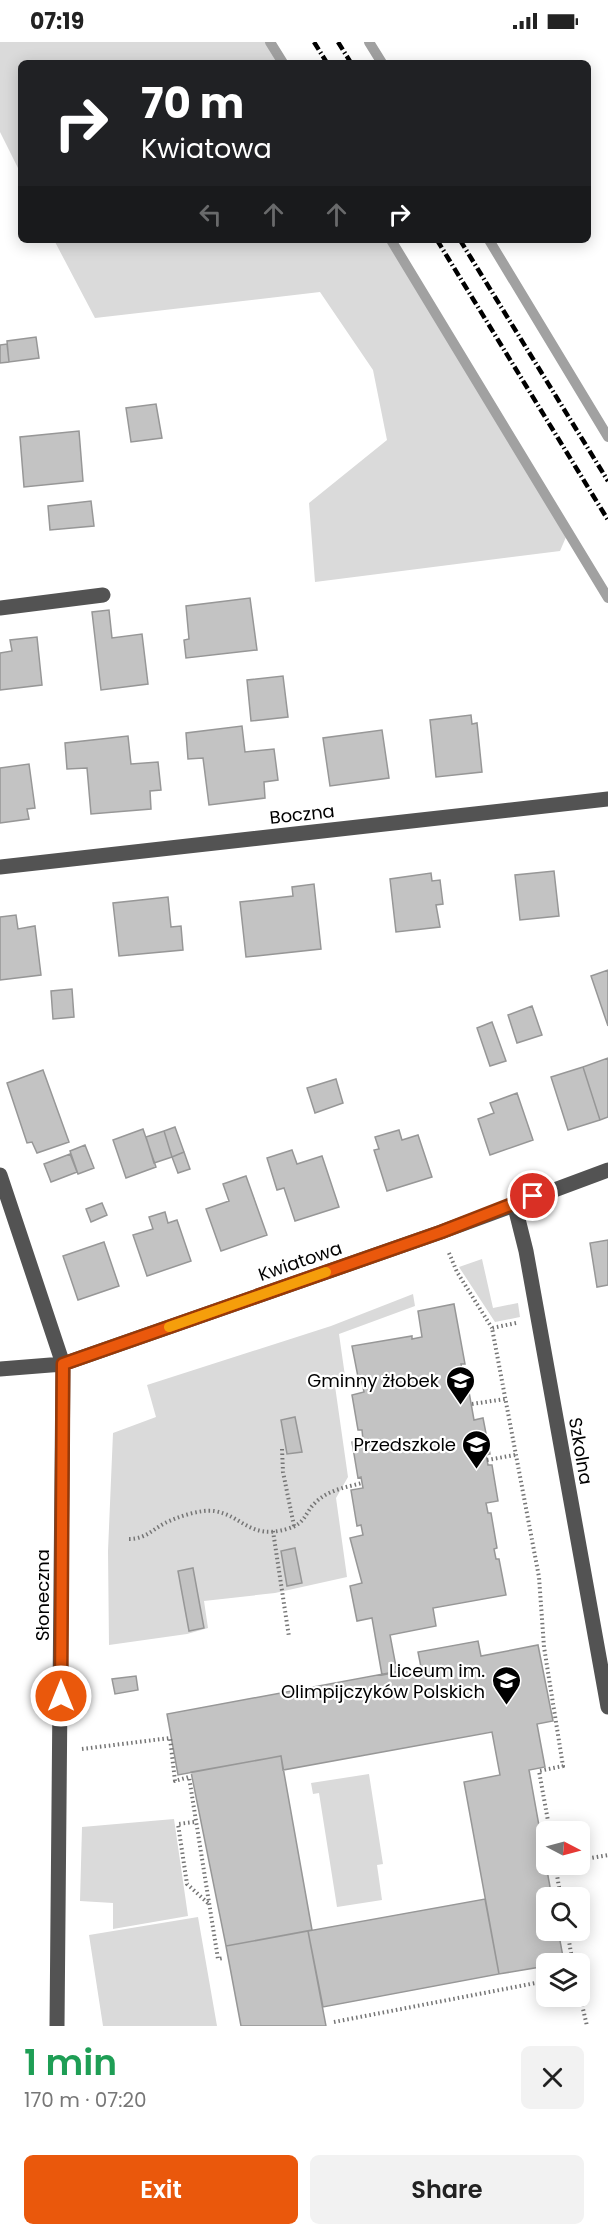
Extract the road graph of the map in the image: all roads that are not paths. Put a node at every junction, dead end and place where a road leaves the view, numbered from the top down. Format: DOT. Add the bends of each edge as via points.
graph roads {
  1 [pos="103,595"];
  2 [pos="0,608"];
  3 [pos="608,799"];
  4 [pos="0,867"];
  5 [pos="608,1170"];
  6 [pos="0,1176"];
  7 [pos="514,1203"];
  8 [pos="63,1364"];
  9 [pos="0,1369"];
  10 [pos="608,1707"];
  11 [pos="57,2026"];
  1 -- 2 [label="street"];
  3 -- 4 [label="street, Boczna"];
  5 -- 7 [label="street, Kwiatowa"];
  6 -- 8 [label="street, Słoneczna"];
  7 -- 8 [label="street, Kwiatowa"];
  7 -- 10 [label="street, Szkolna"];
  8 -- 9 [label="street, Kwiatowa"];
  8 -- 11 [label="street, Słoneczna"];
}
